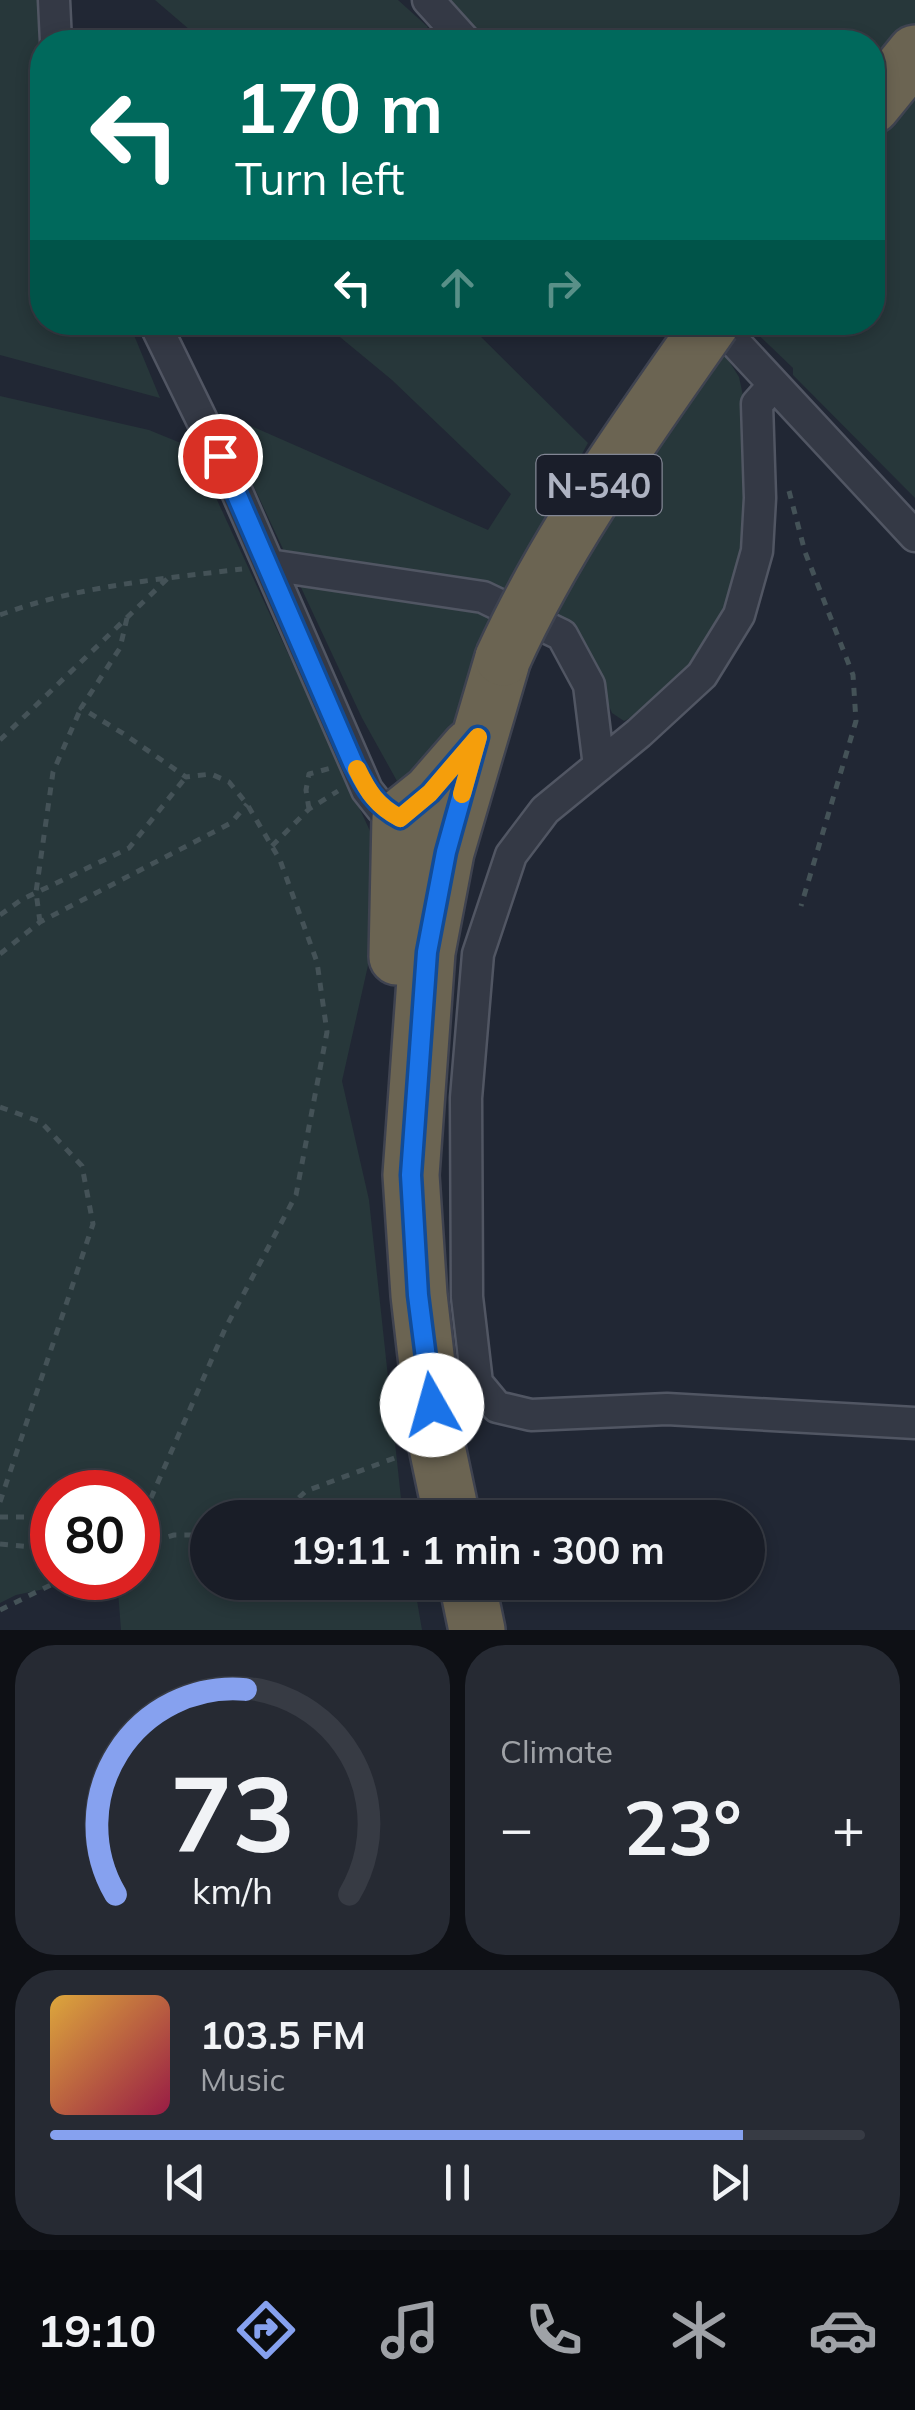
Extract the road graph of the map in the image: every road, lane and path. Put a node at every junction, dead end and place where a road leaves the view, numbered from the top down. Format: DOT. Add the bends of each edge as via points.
graph roads {
  1 [pos="54,0"];
  2 [pos="428,0"];
  3 [pos="55,30"];
  4 [pos="455,30"];
  5 [pos="915,53"];
  6 [pos="885,90"];
  7 [pos="160,335"];
  8 [pos="705,335"];
  9 [pos="726,335"];
  10 [pos="773,386"];
  11 [pos="788,490"];
  12 [pos="915,536"];
  13 [pos="269,566"];
  14 [pos="169,578"];
  15 [pos="0,616"];
  16 [pos="127,618"];
  17 [pos="81,708"];
  18 [pos="478,737"];
  19 [pos="0,740"];
  20 [pos="598,766"];
  21 [pos="186,777"];
  22 [pos="373,790"];
  23 [pos="247,804"];
  24 [pos="309,808"];
  25 [pos="272,846"];
  26 [pos="36,892"];
  27 [pos="800,906"];
  28 [pos="0,915"];
  29 [pos="40,922"];
  30 [pos="452,953"];
  31 [pos="0,954"];
  32 [pos="0,1108"];
  33 [pos="411,1175"];
  34 [pos="443,1296"];
  35 [pos="915,1423"];
  36 [pos="436,1442"];
  37 [pos="160,1475"];
  38 [pos="297,1500"];
  39 [pos="448,1500"];
  40 [pos="0,1502"];
  41 [pos="0,1517"];
  42 [pos="30,1518"];
  43 [pos="190,1535"];
  44 [pos="160,1539"];
  45 [pos="0,1544"];
  46 [pos="30,1547"];
  47 [pos="30,1595"];
  48 [pos="471,1600"];
  49 [pos="0,1610"];
  50 [pos="477,1630"];
  1 -- 3 [label="street"];
  2 -- 4 [label="street"];
  5 -- 6 [label="highway"];
  7 -- 13 [label="street"];
  8 -- 18 [label="highway, N-540, bridge" via="591,496 530,598"];
  9 -- 10 [label="street"];
  10 -- 12 [label="street"];
  10 -- 20 [label="street" via="756,404 757,551 739,615 702,675"];
  11 -- 27 [label="path" via="852,675 856,720"];
  13 -- 14 [label="path"];
  13 -- 20 [label="street" via="483,597 562,635 590,685"];
  13 -- 22 [label="street"];
  14 -- 15 [label="path"];
  14 -- 16 [label="path"];
  16 -- 17 [label="path" via="120,648"];
  16 -- 19 [label="path"];
  17 -- 21 [label="path"];
  17 -- 26 [label="path" via="53,772"];
  18 -- 22 [label="highway" via="430,793"];
  18 -- 30 [label="highway, N-540" via="446,852"];
  20 -- 30 [label="street" via="545,810"];
  21 -- 23 [label="path" via="212,774"];
  21 -- 26 [label="path" via="129,848"];
  22 -- 24 [label="path" via="334,791"];
  22 -- 24 [label="path" via="310,774"];
  22 -- 33 [label="highway" via="399,934 386,1069 390,1126"];
  23 -- 25 [label="path"];
  23 -- 29 [label="path" via="231,823"];
  24 -- 25 [label="path"];
  25 -- 37 [label="path" via="317,962 327,1032 296,1195 224,1328"];
  26 -- 28 [label="path"];
  26 -- 29 [label="path"];
  29 -- 31 [label="path"];
  30 -- 33 [label="highway, N-540"];
  30 -- 34 [label="street" via="466,1098"];
  32 -- 40 [label="path" via="41,1122 82,1166 93,1224"];
  33 -- 34 [label="highway, N-540"];
  34 -- 35 [label="street" via="477,1382 497,1407 532,1415 668,1410"];
  34 -- 36 [label="highway, N-540"];
  36 -- 38 [label="path"];
  36 -- 39 [label="highway, N-540"];
  41 -- 42 [label="path"];
  43 -- 44 [label="path"];
  45 -- 46 [label="path"];
  47 -- 49 [label="path"];
  48 -- 50 [label="highway"];
}
